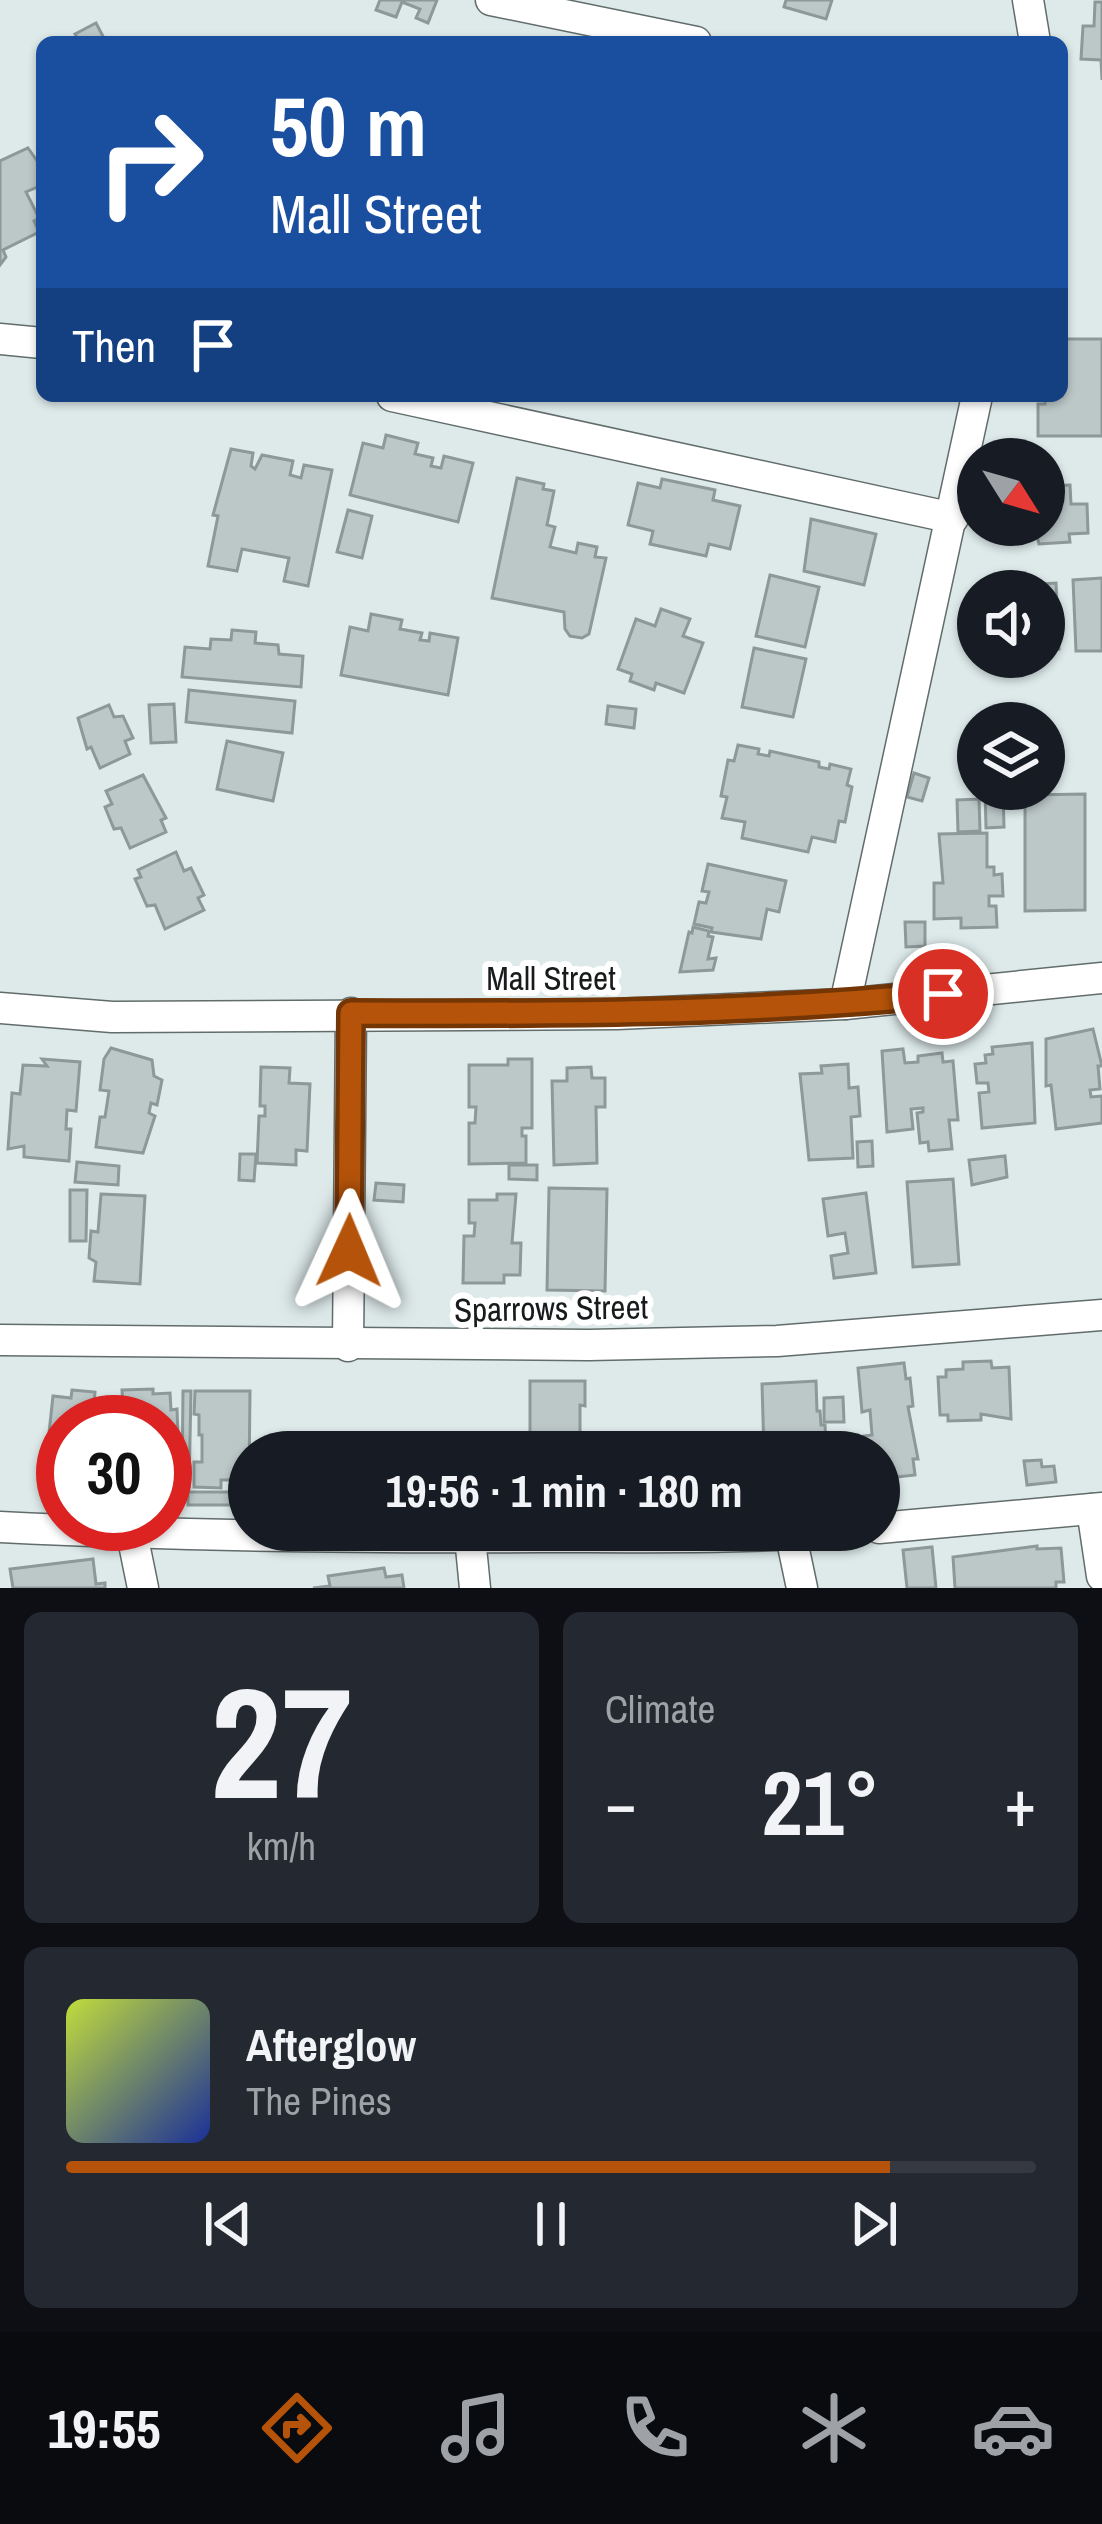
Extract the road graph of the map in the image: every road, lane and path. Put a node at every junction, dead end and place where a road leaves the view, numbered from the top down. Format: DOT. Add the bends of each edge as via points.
graph roads {
  1 [pos="491,0"];
  2 [pos="1028,0"];
  3 [pos="667,36"];
  4 [pos="1034,36"];
  5 [pos="0,339"];
  6 [pos="36,343"];
  7 [pos="420,402"];
  8 [pos="976,402"];
  9 [pos="953,518"];
  10 [pos="1102,978"];
  11 [pos="844,1004"];
  12 [pos="0,1008"];
  13 [pos="351,1013"];
  14 [pos="1102,1315"];
  15 [pos="0,1340"];
  16 [pos="349,1346"];
  17 [pos="1097,1509"];
  18 [pos="0,1526"];
  19 [pos="900,1526"];
  20 [pos="36,1528"];
  21 [pos="192,1535"];
  22 [pos="228,1535"];
  23 [pos="135,1551"];
  24 [pos="471,1551"];
  25 [pos="794,1551"];
  26 [pos="1102,1576"];
  27 [pos="143,1588"];
  28 [pos="475,1588"];
  29 [pos="802,1588"];
  1 -- 3 [label="street"];
  2 -- 4 [label="street"];
  5 -- 6 [label="street"];
  7 -- 9 [label="street"];
  8 -- 9 [label="street"];
  9 -- 11 [label="street"];
  10 -- 11 [label="street, Mall Street"];
  11 -- 13 [label="street, Mall Street"];
  12 -- 13 [label="street, Mall Street" via="112,1017"];
  13 -- 16 [label="street"];
  14 -- 16 [label="street, Sparrows Street" via="777,1340"];
  15 -- 16 [label="street, Sparrows Street"];
  17 -- 19 [label="street"];
  17 -- 26 [label="street"];
  18 -- 20 [label="street"];
  21 -- 22 [label="street"];
  23 -- 27 [label="street"];
  24 -- 28 [label="street"];
  25 -- 29 [label="street"];
}
